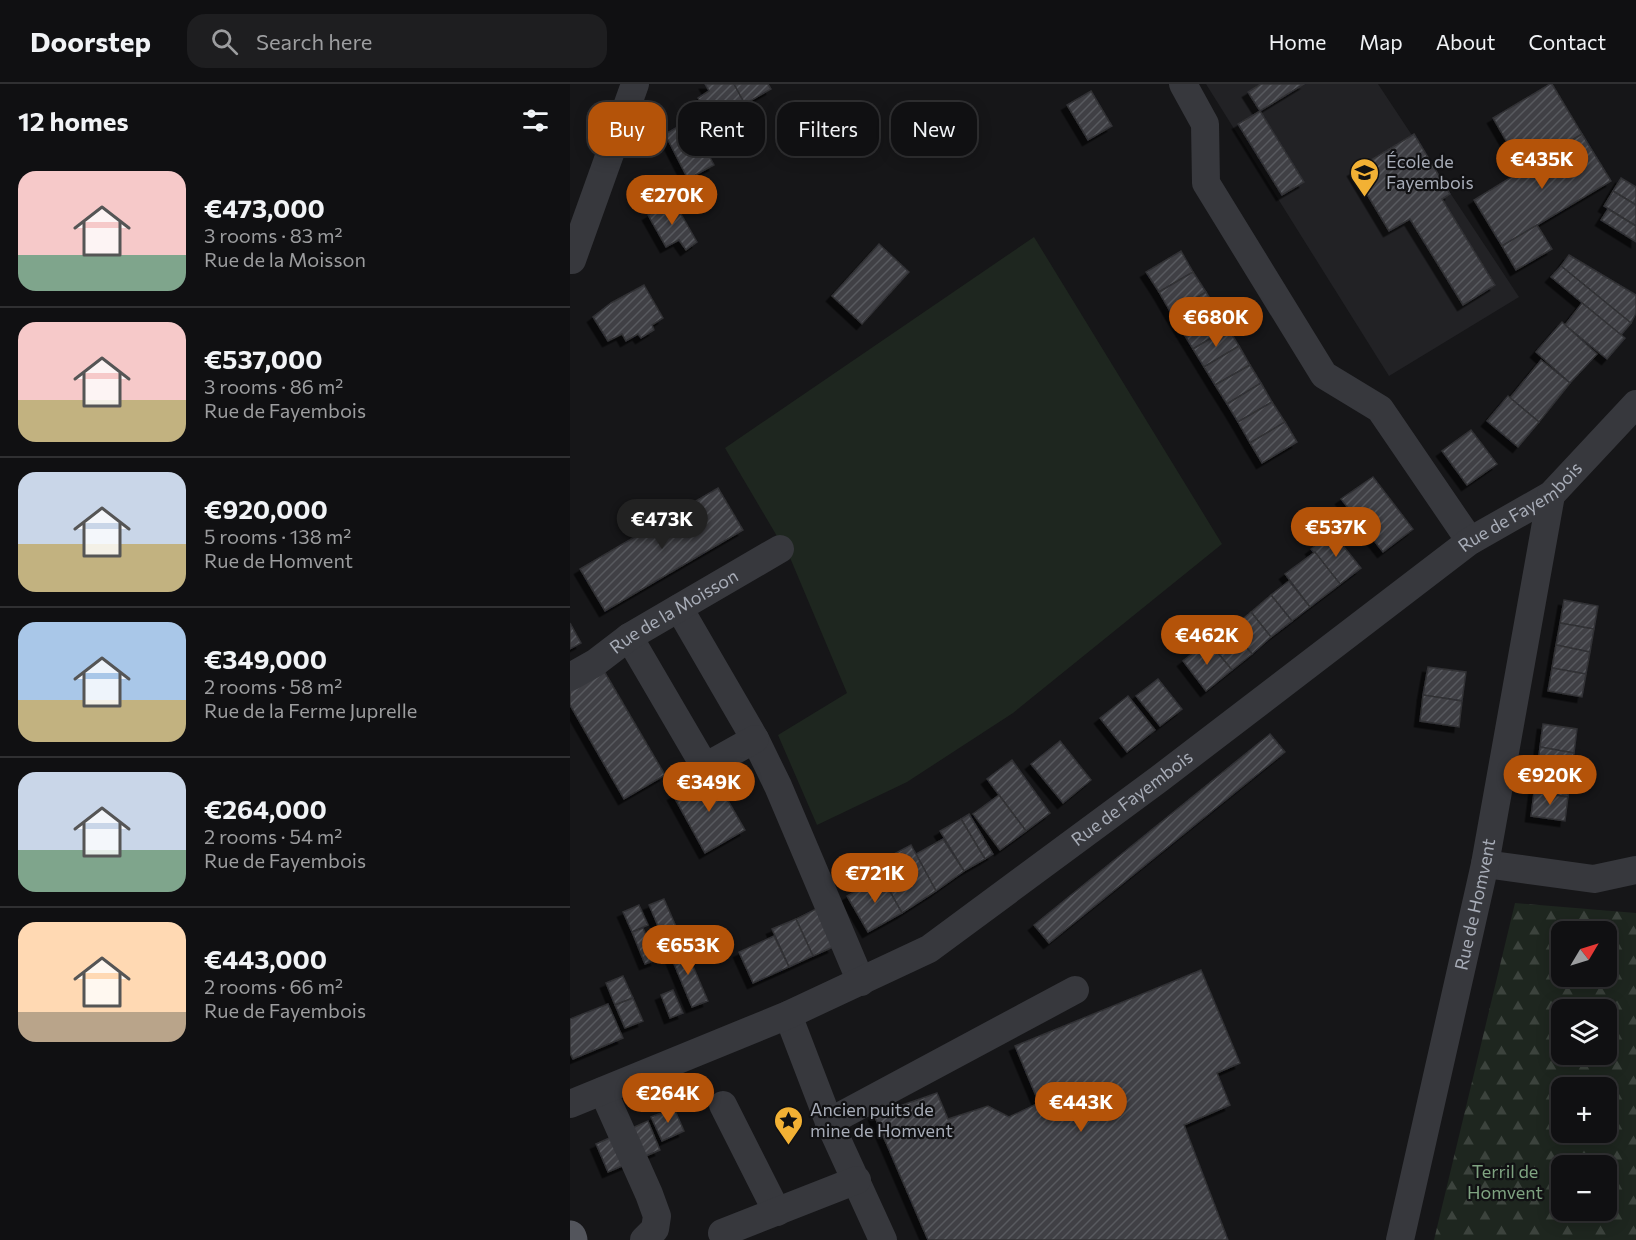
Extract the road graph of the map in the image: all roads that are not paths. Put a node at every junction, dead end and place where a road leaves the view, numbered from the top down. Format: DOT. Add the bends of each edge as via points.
graph roads {
  1 [pos="635,84"];
  2 [pos="1183,84"];
  3 [pos="572,260"];
  4 [pos="1635,410"];
  5 [pos="1551,495"];
  6 [pos="1470,541"];
  7 [pos="780,549"];
  8 [pos="679,608"];
  9 [pos="629,637"];
  10 [pos="570,677"];
  11 [pos="755,739"];
  12 [pos="1485,864"];
  13 [pos="1636,870"];
  14 [pos="861,982"];
  15 [pos="1075,990"];
  16 [pos="788,1015"];
  17 [pos="603,1091"];
  18 [pos="570,1104"];
  19 [pos="723,1105"];
  20 [pos="829,1122"];
  21 [pos="857,1180"];
  22 [pos="777,1212"];
  23 [pos="722,1233"];
  24 [pos="644,1240"];
  25 [pos="883,1240"];
  26 [pos="1400,1240"];
  1 -- 3 [label="street"];
  2 -- 6 [label="street" via="1205,124 1206,183 1324,375 1380,409"];
  4 -- 5 [label="street, Rue de Fayembois"];
  5 -- 6 [label="street, Rue de Fayembois"];
  5 -- 12 [label="street, Rue de Homvent"];
  6 -- 14 [label="street, Rue de Fayembois" via="929,949"];
  7 -- 8 [label="street, Rue de la Moisson"];
  8 -- 9 [label="street, Rue de la Moisson"];
  8 -- 11 [label="street"];
  9 -- 10 [label="street, Rue de la Moisson"];
  9 -- 11 [label="street" via="705,766"];
  11 -- 14 [label="street"];
  12 -- 13 [label="street" via="1594,879"];
  12 -- 26 [label="street, Rue de Homvent"];
  14 -- 16 [label="street, Rue de Fayembois"];
  15 -- 20 [label="street"];
  16 -- 17 [label="street, Rue de Fayembois"];
  16 -- 20 [label="street"];
  17 -- 18 [label="street, Rue de Fayembois"];
  17 -- 24 [label="street" via="657,1216 655,1229"];
  19 -- 22 [label="street"];
  20 -- 21 [label="street"];
  21 -- 22 [label="street"];
  21 -- 25 [label="street"];
  22 -- 23 [label="street"];
}
